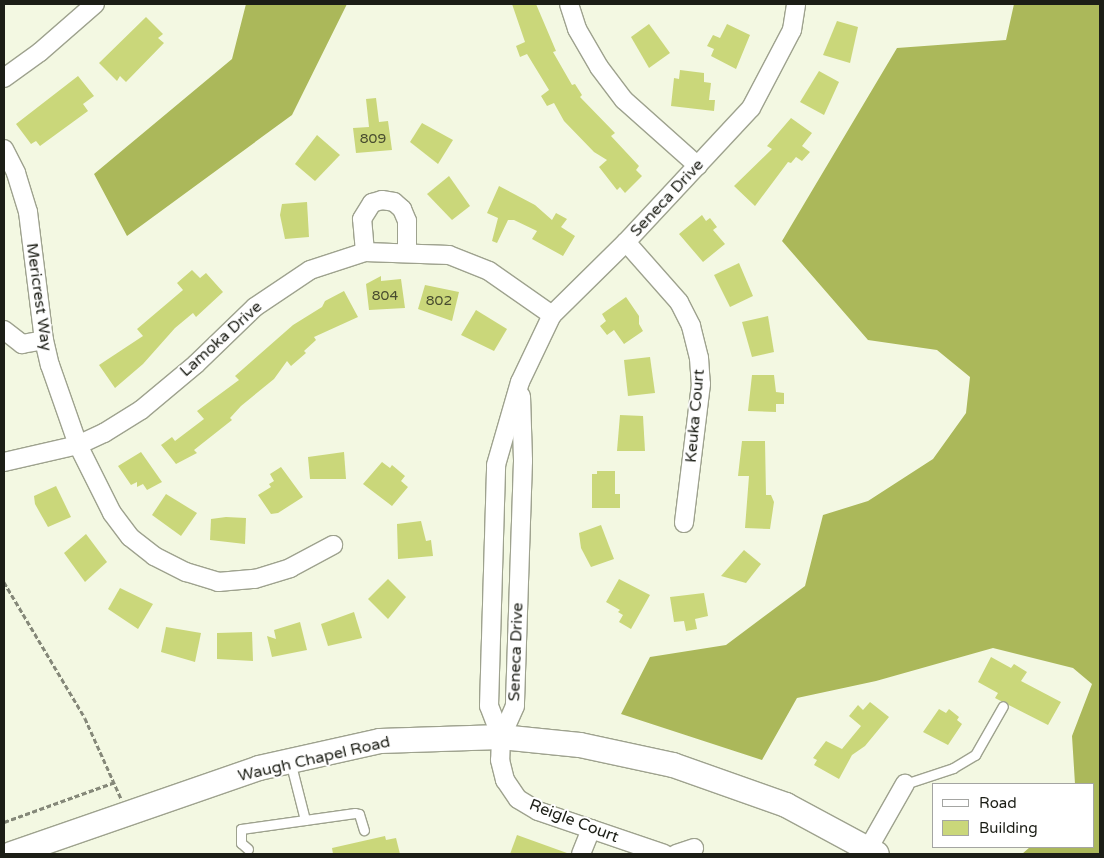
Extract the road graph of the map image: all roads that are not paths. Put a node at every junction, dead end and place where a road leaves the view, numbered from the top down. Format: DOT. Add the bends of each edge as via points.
graph roads {
  1 [pos="95,4"];
  2 [pos="569,4"];
  3 [pos="796,4"];
  4 [pos="4,78"];
  5 [pos="4,149"];
  6 [pos="698,166"];
  7 [pos="626,242"];
  8 [pos="407,251"];
  9 [pos="365,252"];
  10 [pos="552,315"];
  11 [pos="4,330"];
  12 [pos="44,340"];
  13 [pos="520,382"];
  14 [pos="78,445"];
  15 [pos="4,462"];
  16 [pos="684,523"];
  17 [pos="333,545"];
  18 [pos="1004,706"];
  19 [pos="501,737"];
  20 [pos="290,761"];
  21 [pos="905,784"];
  22 [pos="306,820"];
  23 [pos="591,829"];
  24 [pos="364,830"];
  25 [pos="694,848"];
  26 [pos="248,849"];
  27 [pos="873,852"];
  28 [pos="11,854"];
  29 [pos="581,854"];
  30 [pos="664,854"];
  31 [pos="676,854"];
  1 -- 4 [label="street" via="47,47"];
  2 -- 6 [label="street" via="578,29 599,67 624,100"];
  3 -- 6 [label="street, Seneca Drive" via="792,30 752,108"];
  5 -- 12 [label="street, Mericrest Way" via="16,173 28,212"];
  6 -- 7 [label="street, Seneca Drive"];
  7 -- 10 [label="street, Seneca Drive"];
  7 -- 16 [label="street, Keuka Court" via="679,302 691,326 699,358 701,384"];
  8 -- 9 [label="street, Lamoka Drive"];
  8 -- 9 [label="street" via="407,221 402,209 394,202 382,200 372,203 362,219"];
  8 -- 10 [label="street, Lamoka Drive" via="449,254 489,271"];
  9 -- 14 [label="street, Lamoka Drive" via="310,270 262,302 141,410"];
  10 -- 13 [label="street, Seneca Drive"];
  11 -- 12 [label="street" via="22,344"];
  12 -- 14 [label="street, Mericrest Way"];
  13 -- 19 [label="street, Seneca Drive" via="523,461 515,706"];
  13 -- 19 [label="street, Seneca Drive" via="496,465 489,706"];
  14 -- 15 [label="street, Lamoka Drive"];
  14 -- 17 [label="street, Mericrest Way" via="112,513 130,537 154,556 186,572 218,582 255,579 290,568"];
  18 -- 21 [label="lane" via="975,755 953,768"];
  19 -- 20 [label="main road, Waugh Chapel Road" via="380,741"];
  19 -- 23 [label="street, Reigle Court" via="500,760 505,780 518,800 538,811"];
  19 -- 27 [label="main road, Waugh Chapel Road" via="580,745 672,764 786,805"];
  20 -- 22 [label="lane"];
  20 -- 28 [label="main road, Waugh Chapel Road" via="259,768"];
  21 -- 27 [label="street"];
  22 -- 24 [label="lane" via="355,813 359,814"];
  22 -- 26 [label="lane" via="241,829 241,843"];
  23 -- 29 [label="street"];
  23 -- 30 [label="street, Reigle Court"];
  25 -- 31 [label="street"];
}
